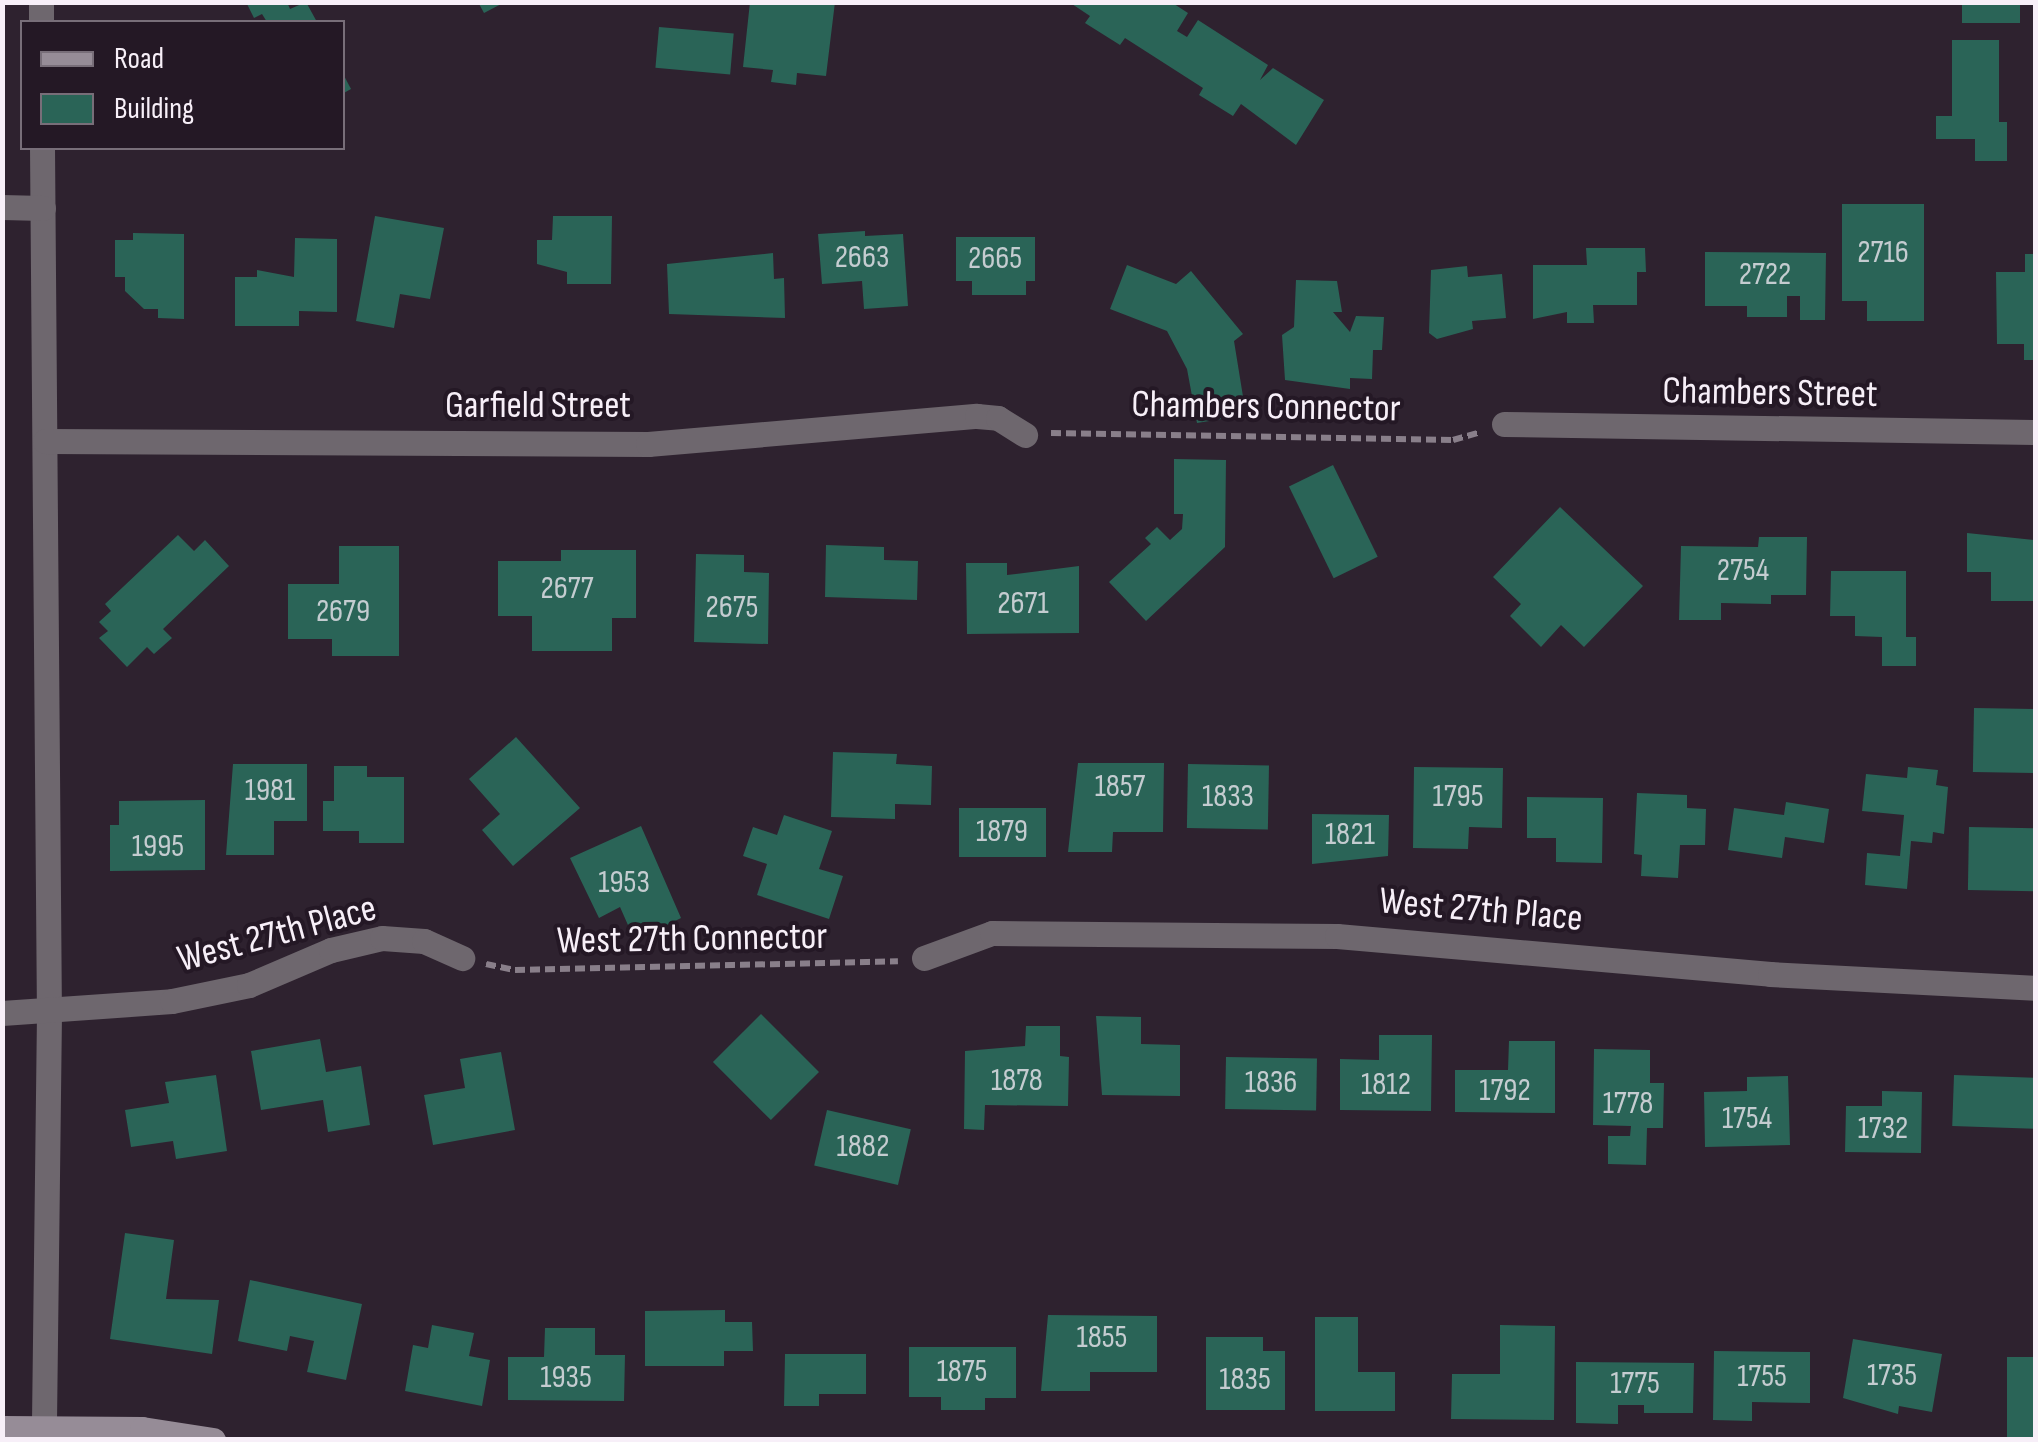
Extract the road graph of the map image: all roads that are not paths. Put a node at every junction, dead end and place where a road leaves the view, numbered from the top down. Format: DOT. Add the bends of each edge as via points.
graph roads {
  1 [pos="42,150"];
  2 [pos="2,208"];
  3 [pos="43,208"];
  4 [pos="1504,424"];
  5 [pos="2036,432"];
  6 [pos="1025,435"];
  7 [pos="45,441"];
  8 [pos="462,958"];
  9 [pos="924,958"];
  10 [pos="2036,988"];
  11 [pos="2,1013"];
  12 [pos="49,1013"];
  13 [pos="2,1428"];
  14 [pos="44,1434"];
  15 [pos="212,1440"];
  1 -- 3 [label="street"];
  2 -- 3 [label="street"];
  3 -- 7 [label="street"];
  4 -- 5 [label="street, Chambers Street"];
  6 -- 7 [label="street, Garfield Street" via="998,418 978,416 648,444"];
  7 -- 12 [label="street"];
  8 -- 12 [label="street, West 27th Place" via="424,941 382,938 332,950 250,985 172,1001"];
  9 -- 10 [label="street, West 27th Place" via="992,933 1338,936 1770,974"];
  11 -- 12 [label="street, West 27th Place"];
  12 -- 14 [label="street"];
  13 -- 14 [label="street"];
  14 -- 15 [label="street" via="142,1429"];
}
